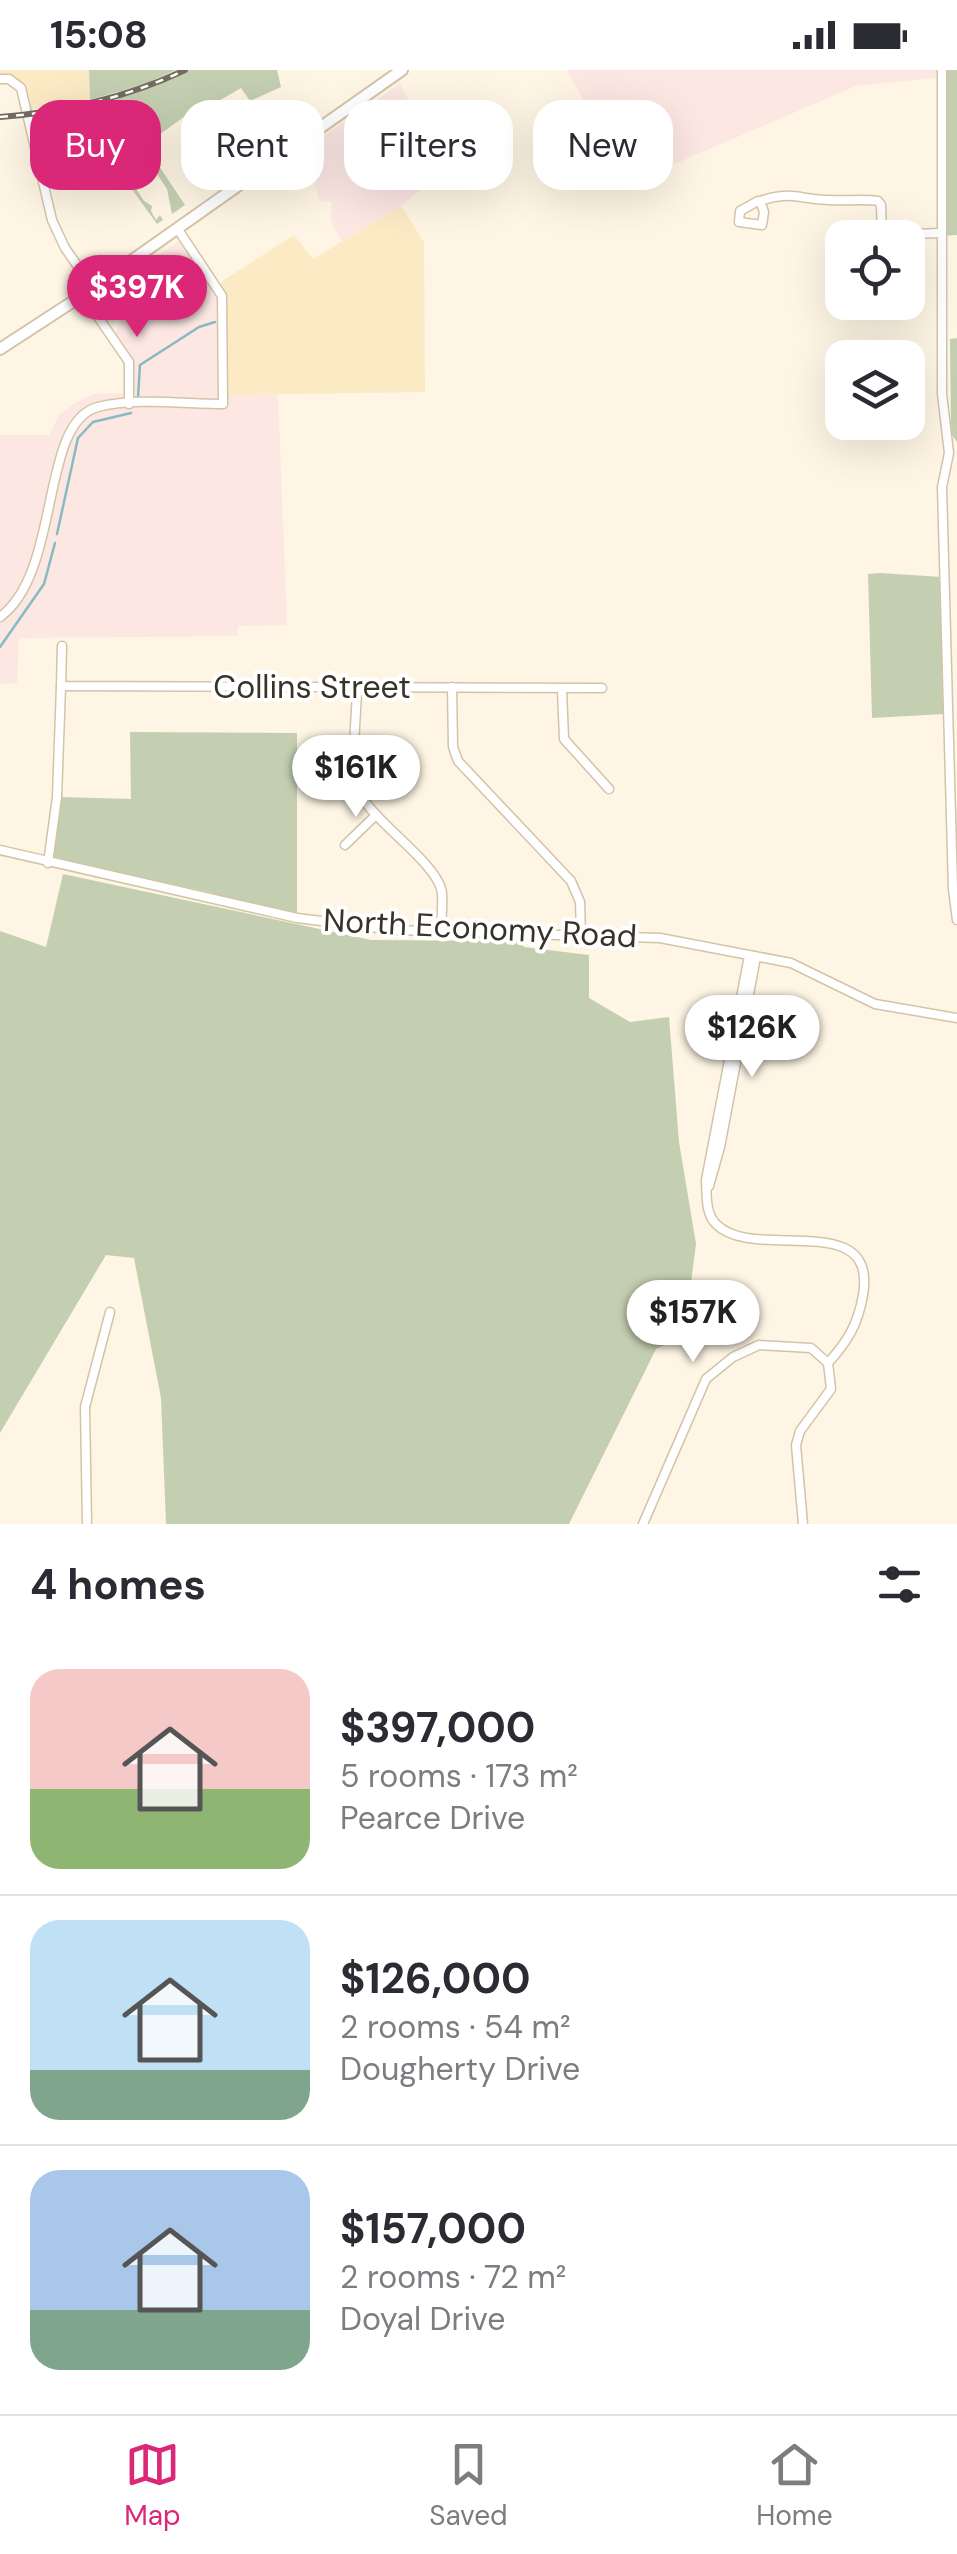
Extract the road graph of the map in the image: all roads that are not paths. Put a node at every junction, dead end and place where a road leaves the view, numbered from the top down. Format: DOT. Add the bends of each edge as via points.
graph roads {
  1 [pos="402,70"];
  2 [pos="942,70"];
  3 [pos="0,79"];
  4 [pos="760,201"];
  5 [pos="177,228"];
  6 [pos="941,234"];
  7 [pos="88,291"];
  8 [pos="0,349"];
  9 [pos="130,404"];
  10 [pos="0,617"];
  11 [pos="62,646"];
  12 [pos="61,686"];
  13 [pos="452,687"];
  14 [pos="358,688"];
  15 [pos="602,688"];
  16 [pos="562,689"];
  17 [pos="952,689"];
  18 [pos="609,789"];
  19 [pos="376,816"];
  20 [pos="344,844"];
  21 [pos="0,850"];
  22 [pos="48,862"];
  23 [pos="955,889"];
  24 [pos="957,920"];
  25 [pos="441,932"];
  26 [pos="581,934"];
  27 [pos="753,956"];
  28 [pos="956,1015"];
  29 [pos="110,1312"];
  30 [pos="828,1362"];
  31 [pos="87,1524"];
  32 [pos="644,1524"];
  33 [pos="803,1524"];
  1 -- 5 [label="main road"];
  2 -- 6 [label="street"];
  3 -- 7 [label="street" via="21,88 52,220"];
  4 -- 6 [label="street" via="799,194 874,200 881,205 882,236"];
  5 -- 7 [label="main road"];
  5 -- 9 [label="street" via="222,296 223,404"];
  6 -- 17 [label="street" via="948,452 942,487"];
  7 -- 8 [label="main road"];
  7 -- 9 [label="street" via="129,362"];
  9 -- 10 [label="street" via="99,406 71,426 34,570"];
  11 -- 12 [label="street"];
  12 -- 14 [label="street, Collins Street"];
  12 -- 22 [label="street"];
  13 -- 14 [label="street, Collins Street"];
  13 -- 16 [label="street, Collins Street"];
  13 -- 26 [label="street" via="458,761 571,882 580,902"];
  14 -- 19 [label="street" via="356,783"];
  15 -- 16 [label="street, Collins Street"];
  16 -- 18 [label="street" via="564,739"];
  17 -- 23 [label="street"];
  19 -- 20 [label="street"];
  19 -- 25 [label="street" via="436,878"];
  21 -- 22 [label="street, North Economy Road"];
  22 -- 25 [label="street, North Economy Road" via="297,918"];
  23 -- 24 [label="street"];
  25 -- 26 [label="street, North Economy Road"];
  26 -- 27 [label="street, North Economy Road" via="660,938"];
  27 -- 28 [label="street, North Economy Road" via="791,963 875,1004"];
  27 -- 30 [label="street" via="706,1190 713,1222 736,1236 839,1246 864,1268 859,1317"];
  29 -- 31 [label="street" via="85,1407"];
  30 -- 32 [label="street" via="811,1348 759,1346 706,1378"];
  30 -- 33 [label="street" via="831,1389 796,1445"];
}
